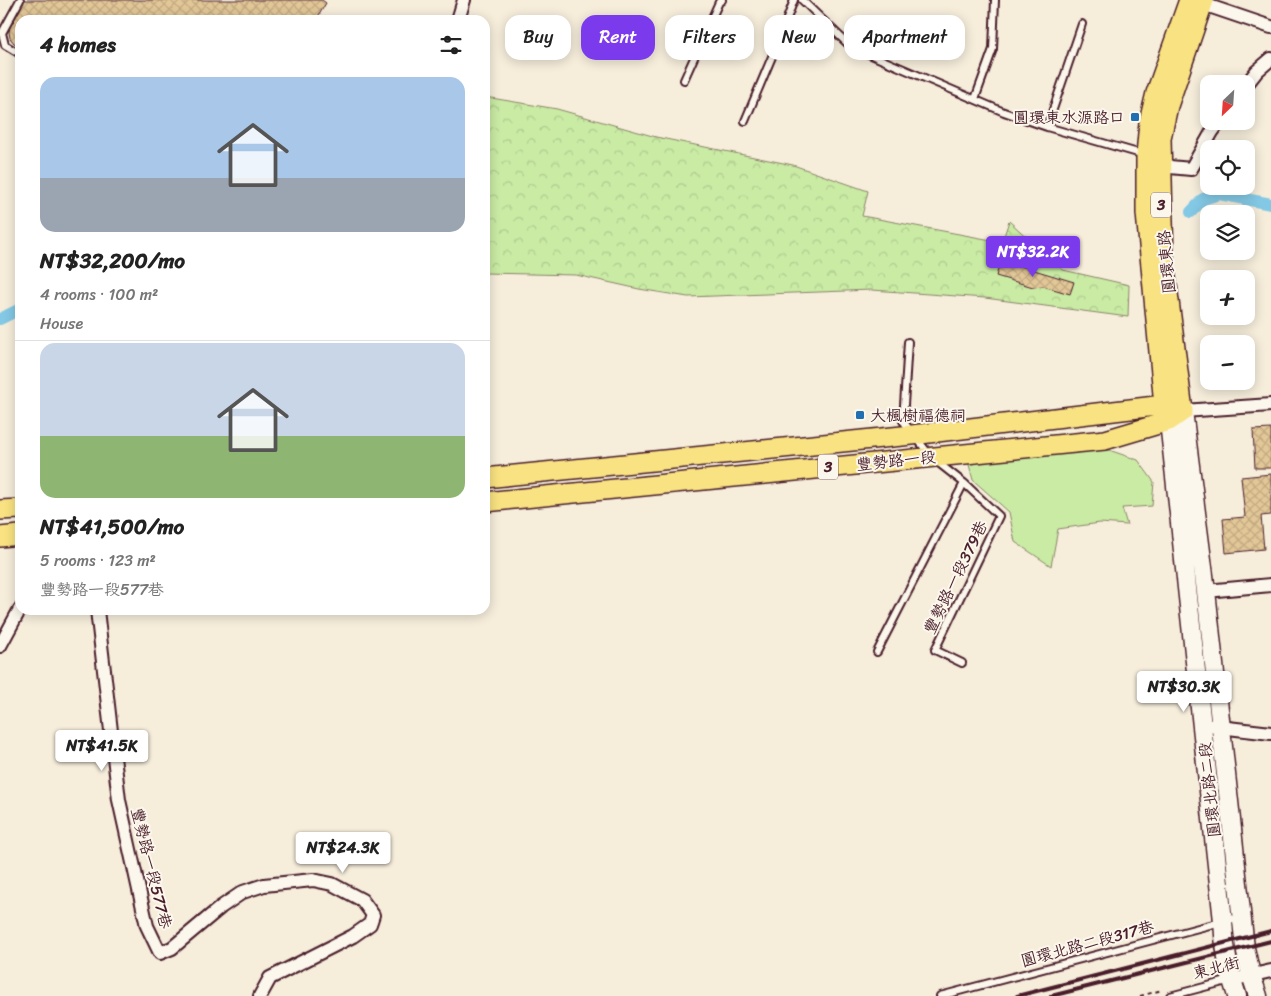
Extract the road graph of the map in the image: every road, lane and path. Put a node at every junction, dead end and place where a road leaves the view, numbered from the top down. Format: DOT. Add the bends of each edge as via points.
graph roads {
  1 [pos="20,0"];
  2 [pos="464,0"];
  3 [pos="722,0"];
  4 [pos="794,0"];
  5 [pos="802,0"];
  6 [pos="995,0"];
  7 [pos="1197,1"];
  8 [pos="460,15"];
  9 [pos="1082,24"];
  10 [pos="1271,27"];
  11 [pos="15,51"];
  12 [pos="1271,59"];
  13 [pos="1254,75"];
  14 [pos="684,80"];
  15 [pos="975,99"];
  16 [pos="745,121"];
  17 [pos="1047,127"];
  18 [pos="1213,130"];
  19 [pos="1153,158"];
  20 [pos="908,342"];
  21 [pos="1271,404"];
  22 [pos="1172,413"];
  23 [pos="912,435"];
  24 [pos="932,457"];
  25 [pos="490,477"];
  26 [pos="964,483"];
  27 [pos="490,501"];
  28 [pos="15,509"];
  29 [pos="0,510"];
  30 [pos="15,536"];
  31 [pos="0,537"];
  32 [pos="1271,585"];
  33 [pos="1206,591"];
  34 [pos="17,615"];
  35 [pos="98,615"];
  36 [pos="0,646"];
  37 [pos="877,652"];
  38 [pos="962,664"];
  39 [pos="1202,725"];
  40 [pos="1221,727"];
  41 [pos="1271,733"];
  42 [pos="1242,917"];
  43 [pos="1223,921"];
  44 [pos="1271,971"];
  45 [pos="1251,975"];
  46 [pos="1234,988"];
  47 [pos="260,996"];
  48 [pos="940,996"];
  49 [pos="1170,996"];
  50 [pos="1258,996"];
  1 -- 11 [label="lane" via="2,33 6,45"];
  2 -- 8 [label="street"];
  3 -- 14 [label="lane"];
  4 -- 16 [label="lane"];
  5 -- 15 [label="lane" via="850,46"];
  6 -- 15 [label="lane" via="993,48"];
  7 -- 10 [label="street"];
  7 -- 19 [label="main road, 圓環東路 / 3"];
  9 -- 17 [label="lane"];
  12 -- 13 [label="street"];
  15 -- 17 [label="lane"];
  17 -- 19 [label="lane"];
  18 -- 19 [label="street" via="1191,169 1170,167"];
  19 -- 22 [label="main road, 圓環東路 / 3" via="1164,262"];
  20 -- 23 [label="lane, 豐勢路一段379巷" via="902,421"];
  21 -- 22 [label="street, 豐勢路一段"];
  22 -- 23 [label="main road, 豐勢路一段 / 3"];
  22 -- 24 [label="main road, 豐勢路一段 / 3" via="1105,440"];
  22 -- 33 [label="street, 圓環北路二段"];
  22 -- 39 [label="street, 圓環北路二段"];
  23 -- 24 [label="lane, 豐勢路一段379巷"];
  23 -- 25 [label="main road, 豐勢路一段 / 3"];
  24 -- 26 [label="lane, 豐勢路一段379巷"];
  24 -- 27 [label="main road, 豐勢路一段 / 3"];
  26 -- 37 [label="lane"];
  26 -- 38 [label="lane, 豐勢路一段379巷" via="999,516 935,650"];
  28 -- 29 [label="main road"];
  30 -- 31 [label="main road"];
  32 -- 33 [label="street"];
  33 -- 40 [label="street, 圓環北路二段"];
  34 -- 36 [label="street"];
  35 -- 47 [label="street, 豐勢路一段577巷" via="119,800 147,926 160,953 172,948 243,892 264,885 313,880 332,884 362,900 373,915 370,924 353,936 270,978"];
  39 -- 40 [label="street"];
  39 -- 43 [label="street, 圓環北路二段"];
  40 -- 41 [label="street"];
  40 -- 42 [label="street, 圓環北路二段"];
  42 -- 43 [label="lane, 圓環北路二段317巷"];
  42 -- 45 [label="street, 圓環北路二段"];
  43 -- 46 [label="street, 圓環北路二段" via="1225,950"];
  43 -- 48 [label="lane, 圓環北路二段317巷"];
  44 -- 45 [label="street, 東北街"];
  45 -- 46 [label="street, 東北街"];
  45 -- 50 [label="street, 圓環北路二段"];
  46 -- 49 [label="lane, 東北街"];
}
